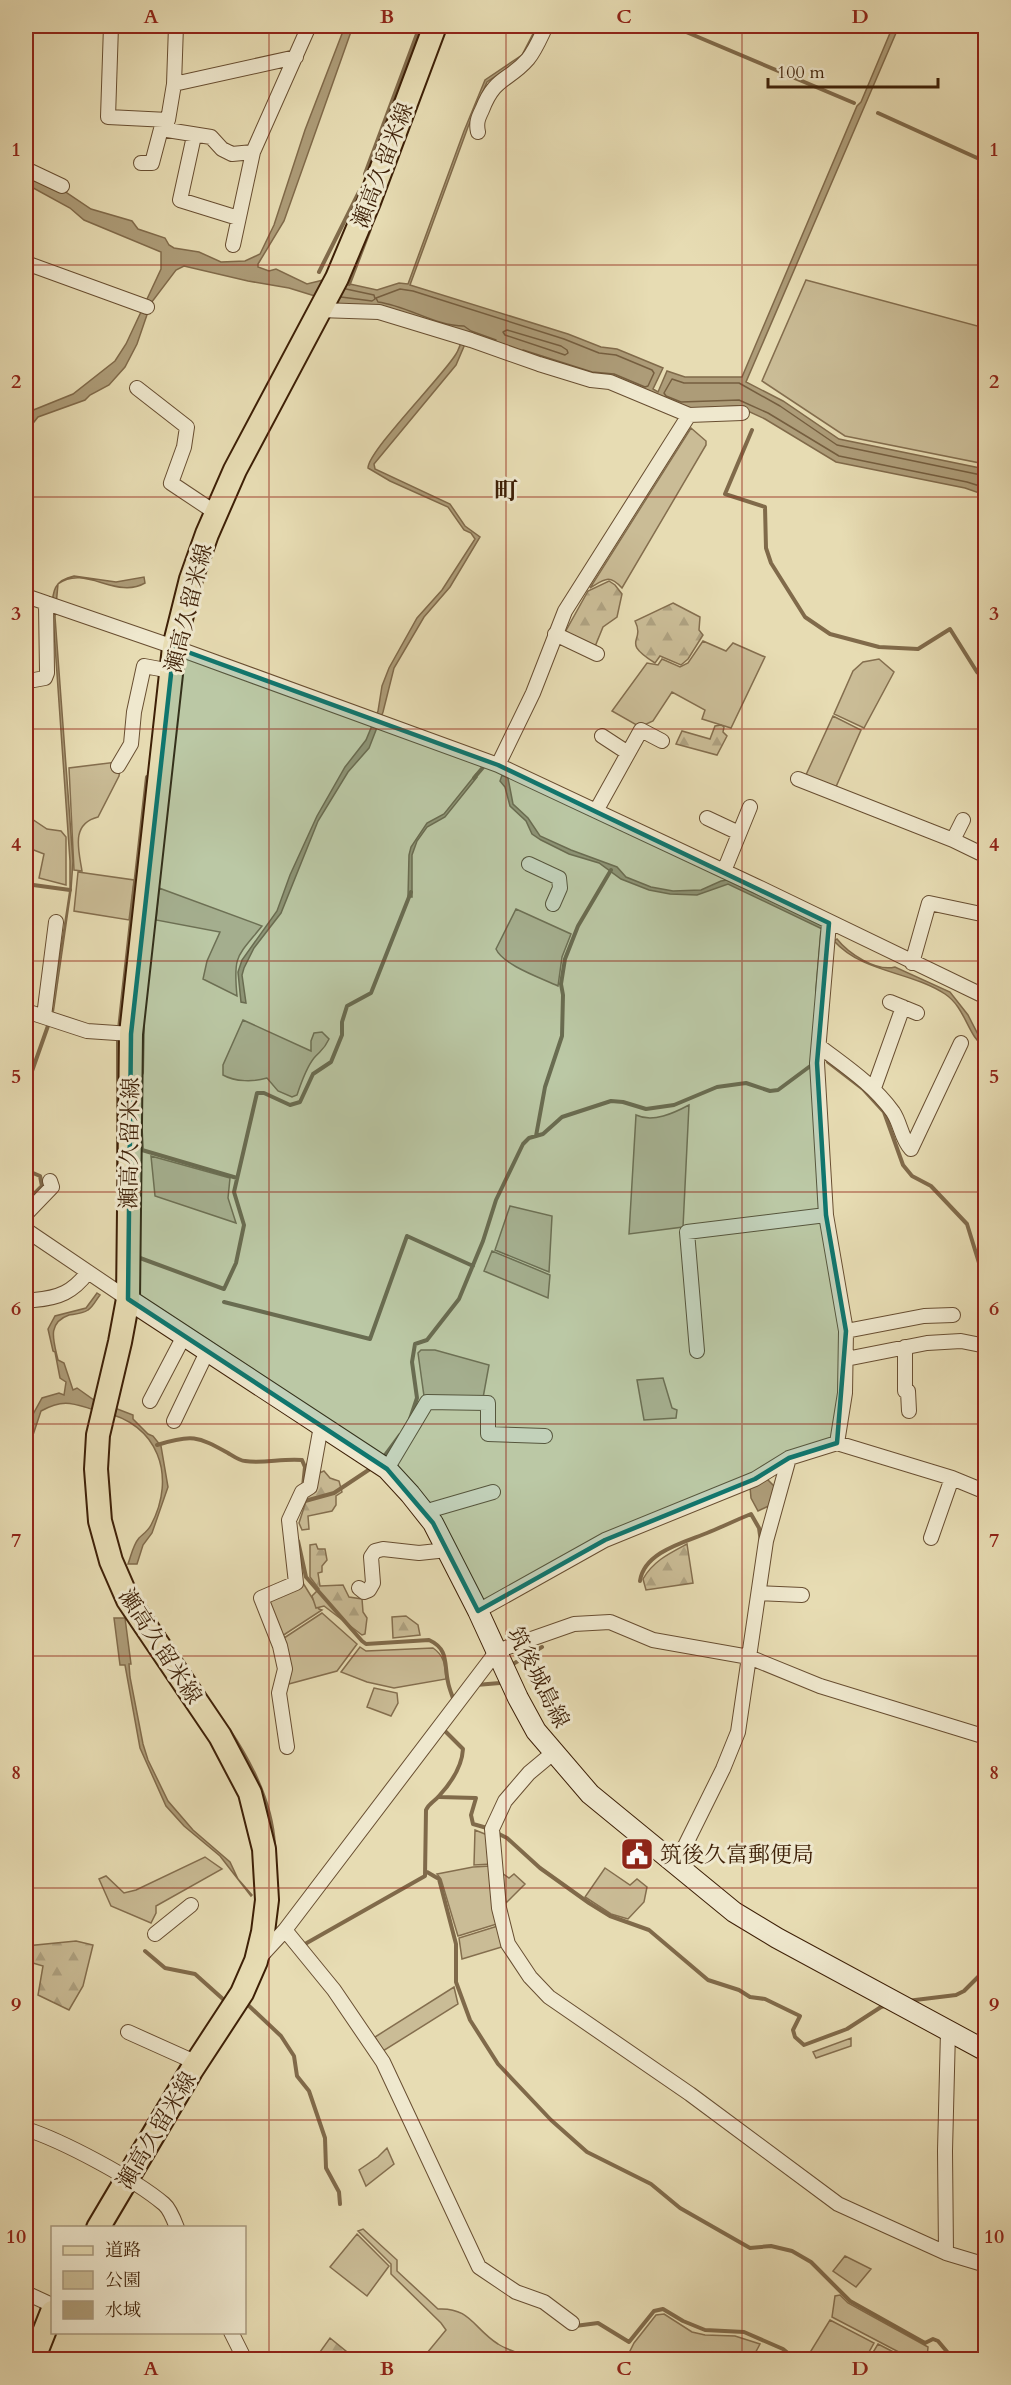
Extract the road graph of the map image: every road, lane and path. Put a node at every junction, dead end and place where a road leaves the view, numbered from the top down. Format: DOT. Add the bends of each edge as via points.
graph roads {
  1 [pos="111,26"];
  2 [pos="176,26"];
  3 [pos="309,26"];
  4 [pos="435,26"];
  5 [pos="546,26"];
  6 [pos="296,57"];
  7 [pos="174,84"];
  8 [pos="478,132"];
  9 [pos="194,136"];
  10 [pos="253,153"];
  11 [pos="141,163"];
  12 [pos="26,169"];
  13 [pos="62,186"];
  14 [pos="238,218"];
  15 [pos="233,245"];
  16 [pos="26,263"];
  17 [pos="322,306"];
  18 [pos="147,307"];
  19 [pos="137,388"];
  20 [pos="742,413"];
  21 [pos="688,415"];
  22 [pos="216,513"];
  23 [pos="563,591"];
  24 [pos="26,596"];
  25 [pos="46,603"];
  26 [pos="566,609"];
  27 [pos="555,634"];
  28 [pos="174,647"];
  29 [pos="597,654"];
  30 [pos="171,671"];
  31 [pos="34,680"];
  32 [pos="602,736"];
  33 [pos="662,741"];
  34 [pos="628,753"];
  35 [pos="498,765"];
  36 [pos="118,766"];
  37 [pos="798,779"];
  38 [pos="750,807"];
  39 [pos="596,811"];
  40 [pos="707,818"];
  41 [pos="963,820"];
  42 [pos="739,833"];
  43 [pos="954,840"];
  44 [pos="986,856"];
  45 [pos="529,864"];
  46 [pos="724,871"];
  47 [pos="553,904"];
  48 [pos="986,915"];
  49 [pos="56,922"];
  50 [pos="829,923"];
  51 [pos="912,963"];
  52 [pos="986,997"];
  53 [pos="26,1011"];
  54 [pos="917,1013"];
  55 [pos="44,1016"];
  56 [pos="130,1034"];
  57 [pos="962,1043"];
  58 [pos="819,1046"];
  59 [pos="874,1089"];
  60 [pos="50,1181"];
  61 [pos="26,1214"];
  62 [pos="826,1215"];
  63 [pos="26,1230"];
  64 [pos="88,1272"];
  65 [pos="128,1299"];
  66 [pos="34,1300"];
  67 [pos="952,1315"];
  68 [pos="846,1331"];
  69 [pos="184,1336"];
  70 [pos="986,1346"];
  71 [pos="905,1347"];
  72 [pos="207,1352"];
  73 [pos="697,1352"];
  74 [pos="846,1359"];
  75 [pos="150,1401"];
  76 [pos="909,1411"];
  77 [pos="174,1420"];
  78 [pos="321,1426"];
  79 [pos="545,1436"];
  80 [pos="837,1443"];
  81 [pos="789,1458"];
  82 [pos="387,1469"];
  83 [pos="952,1478"];
  84 [pos="493,1492"];
  85 [pos="986,1492"];
  86 [pos="424,1512"];
  87 [pos="931,1538"];
  88 [pos="447,1550"];
  89 [pos="359,1588"];
  90 [pos="759,1593"];
  91 [pos="802,1595"];
  92 [pos="478,1611"];
  93 [pos="497,1651"];
  94 [pos="749,1657"];
  95 [pos="986,1737"];
  96 [pos="287,1747"];
  97 [pos="553,1753"];
  98 [pos="676,1863"];
  99 [pos="191,1905"];
  100 [pos="285,1930"];
  101 [pos="155,1934"];
  102 [pos="256,1961"];
  103 [pos="948,2031"];
  104 [pos="128,2032"];
  105 [pos="986,2051"];
  106 [pos="197,2063"];
  107 [pos="26,2129"];
  108 [pos="125,2178"];
  109 [pos="99,2226"];
  110 [pos="176,2226"];
  111 [pos="946,2253"];
  112 [pos="986,2265"];
  113 [pos="26,2293"];
  114 [pos="51,2305"];
  115 [pos="51,2315"];
  116 [pos="572,2323"];
  117 [pos="232,2334"];
  118 [pos="33,2360"];
  119 [pos="245,2360"];
  1 -- 7 [label="street" via="108,117 168,120"];
  2 -- 7 [label="street"];
  3 -- 6 [label="street"];
  4 -- 17 [label="main road, 瀬高久留米線" via="369,202"];
  5 -- 8 [label="street" via="531,56 488,93 476,123"];
  6 -- 7 [label="street"];
  6 -- 10 [label="street"];
  9 -- 10 [label="street" via="211,137 232,154"];
  9 -- 11 [label="street" via="161,129 152,163"];
  9 -- 14 [label="street" via="180,200"];
  10 -- 14 [label="street"];
  12 -- 13 [label="street"];
  14 -- 15 [label="street"];
  16 -- 18 [label="street"];
  17 -- 21 [label="street" via="379,312 591,380 610,382"];
  17 -- 22 [label="main road, 瀬高久留米線"];
  19 -- 22 [label="street" via="187,427 171,483"];
  20 -- 21 [label="street"];
  21 -- 26 [label="street"];
  22 -- 28 [label="main road, 瀬高久留米線" via="191,579"];
  23 -- 26 [label="street"];
  24 -- 25 [label="street"];
  25 -- 28 [label="street"];
  25 -- 31 [label="street" via="47,673 45,678"];
  26 -- 27 [label="street"];
  27 -- 29 [label="street"];
  27 -- 35 [label="street" via="533,693"];
  28 -- 30 [label="main road, 瀬高久留米線"];
  28 -- 35 [label="street"];
  30 -- 36 [label="street" via="144,666 131,744"];
  30 -- 56 [label="main road, 瀬高久留米線"];
  32 -- 34 [label="street"];
  33 -- 34 [label="street" via="641,729"];
  34 -- 39 [label="street"];
  35 -- 39 [label="street"];
  37 -- 43 [label="street"];
  38 -- 42 [label="street"];
  39 -- 46 [label="street"];
  40 -- 42 [label="street"];
  41 -- 43 [label="street"];
  42 -- 46 [label="street"];
  43 -- 44 [label="street"];
  45 -- 47 [label="street" via="559,878 560,888"];
  46 -- 50 [label="street"];
  48 -- 51 [label="street" via="929,903"];
  49 -- 55 [label="street"];
  50 -- 51 [label="street"];
  50 -- 58 [label="street"];
  51 -- 52 [label="street"];
  53 -- 55 [label="street"];
  54 -- 59 [label="street" via="896,1005"];
  55 -- 56 [label="street" via="87,1031"];
  56 -- 65 [label="main road, 瀬高久留米線"];
  57 -- 59 [label="street" via="911,1149 904,1142 895,1114"];
  58 -- 59 [label="street"];
  58 -- 62 [label="street"];
  60 -- 61 [label="street" via="51,1187"];
  62 -- 68 [label="street"];
  62 -- 73 [label="street" via="687,1232"];
  63 -- 64 [label="street"];
  64 -- 65 [label="street"];
  64 -- 66 [label="street" via="80,1283 57,1298"];
  65 -- 69 [label="street, 筑後城島線"];
  65 -- 102 [label="main road, 瀬高久留米線" via="101,1424 96,1469 100,1521 128,1600 220,1736 250,1793 264,1849 267,1900"];
  67 -- 68 [label="street"];
  68 -- 74 [label="street"];
  69 -- 72 [label="street, 筑後城島線"];
  69 -- 75 [label="street"];
  70 -- 71 [label="street" via="960,1341"];
  71 -- 74 [label="street"];
  71 -- 76 [label="street"];
  72 -- 77 [label="street"];
  72 -- 78 [label="street, 筑後城島線"];
  74 -- 80 [label="street"];
  78 -- 82 [label="street, 筑後城島線"];
  78 -- 96 [label="street" via="310,1487 302,1492 289,1520 296,1583 261,1598 285,1669 279,1693"];
  79 -- 82 [label="street" via="488,1434 488,1403 427,1402"];
  80 -- 81 [label="street"];
  80 -- 83 [label="street"];
  81 -- 90 [label="street" via="766,1541"];
  81 -- 92 [label="street" via="755,1479 605,1540"];
  82 -- 86 [label="street, 筑後城島線"];
  83 -- 85 [label="street"];
  83 -- 87 [label="street"];
  84 -- 86 [label="street"];
  86 -- 88 [label="street, 筑後城島線"];
  88 -- 89 [label="street" via="375,1551 371,1557 373,1583 364,1592"];
  88 -- 92 [label="street, 筑後城島線"];
  90 -- 91 [label="street"];
  90 -- 94 [label="street"];
  92 -- 93 [label="street, 筑後城島線"];
  93 -- 94 [label="street" via="574,1624 610,1622 652,1641"];
  93 -- 97 [label="street, 筑後城島線" via="536,1731"];
  93 -- 100 [label="street"];
  94 -- 95 [label="street" via="820,1686"];
  94 -- 98 [label="street" via="738,1732"];
  97 -- 98 [label="street, 筑後城島線" via="590,1794"];
  97 -- 111 [label="street" via="505,1801 492,1829 499,1908 508,1944 531,1977 549,1997 690,2094 838,2204"];
  98 -- 103 [label="street, 筑後城島線" via="734,1912"];
  99 -- 101 [label="street"];
  100 -- 102 [label="street"];
  100 -- 116 [label="street" via="334,1990 382,2062 479,2267 516,2292 544,2302"];
  102 -- 106 [label="main road, 瀬高久留米線" via="242,1993"];
  103 -- 105 [label="street, 筑後城島線"];
  103 -- 111 [label="street"];
  104 -- 106 [label="street"];
  106 -- 108 [label="main road, 瀬高久留米線"];
  107 -- 108 [label="street"];
  108 -- 109 [label="main road, 瀬高久留米線"];
  108 -- 110 [label="street" via="166,2205"];
  111 -- 112 [label="street"];
  113 -- 114 [label="street"];
  115 -- 118 [label="main road"];
  117 -- 119 [label="street"];
}
